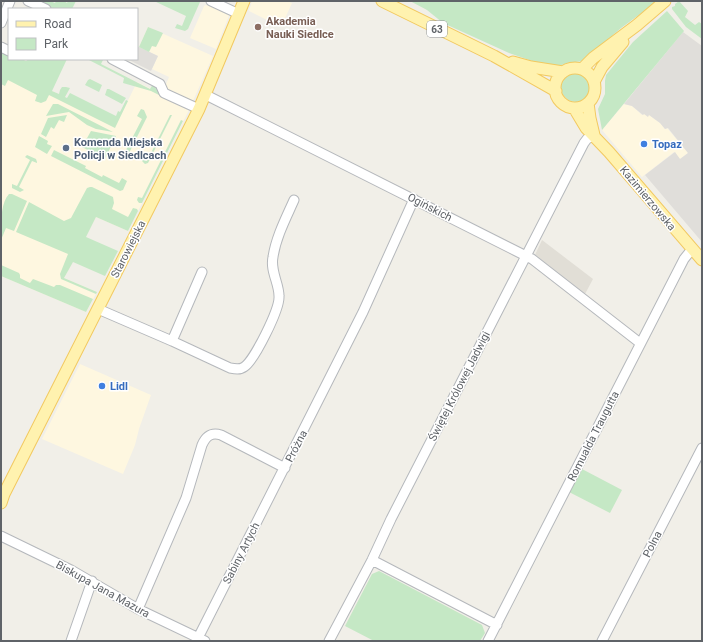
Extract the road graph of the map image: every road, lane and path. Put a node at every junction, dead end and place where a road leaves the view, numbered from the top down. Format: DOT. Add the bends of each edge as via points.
graph roads {
  1 [pos="10,1"];
  2 [pos="28,1"];
  3 [pos="211,1"];
  4 [pos="244,1"];
  5 [pos="382,1"];
  6 [pos="665,1"];
  7 [pos="44,8"];
  8 [pos="239,14"];
  9 [pos="1,23"];
  10 [pos="637,26"];
  11 [pos="494,56"];
  12 [pos="114,60"];
  13 [pos="582,69"];
  14 [pos="563,72"];
  15 [pos="594,82"];
  16 [pos="556,92"];
  17 [pos="206,95"];
  18 [pos="588,103"];
  19 [pos="574,108"];
  20 [pos="199,109"];
  21 [pos="594,135"];
  22 [pos="414,199"];
  23 [pos="294,200"];
  24 [pos="692,249"];
  25 [pos="526,255"];
  26 [pos="702,260"];
  27 [pos="202,272"];
  28 [pos="98,309"];
  29 [pos="172,341"];
  30 [pos="640,343"];
  31 [pos="702,448"];
  32 [pos="285,468"];
  33 [pos="2,499"];
  34 [pos="1,536"];
  35 [pos="372,560"];
  36 [pos="92,581"];
  37 [pos="138,609"];
  38 [pos="497,625"];
  39 [pos="202,640"];
  40 [pos="71,641"];
  41 [pos="328,641"];
  42 [pos="488,641"];
  43 [pos="602,641"];
  1 -- 9 [label="street"];
  2 -- 7 [label="street"];
  3 -- 8 [label="street"];
  4 -- 8 [label="main road, Starowiejska"];
  5 -- 11 [label="main road, 63"];
  6 -- 10 [label="main road"];
  8 -- 17 [label="main road, Starowiejska"];
  10 -- 13 [label="main road"];
  10 -- 15 [label="main road" via="602,67"];
  11 -- 14 [label="main road, 63" via="531,67"];
  11 -- 16 [label="main road, 63"];
  12 -- 20 [label="street" via="160,84 164,93"];
  13 -- 14 [label="main road" via="572,68"];
  13 -- 15 [label="main road" via="590,74"];
  14 -- 16 [label="main road" via="557,81"];
  15 -- 18 [label="main road" via="594,93"];
  16 -- 19 [label="main road" via="562,103"];
  17 -- 20 [label="main road, Starowiejska"];
  17 -- 22 [label="street, Ogińskich"];
  18 -- 19 [label="main road"];
  18 -- 21 [label="main road, Kazimierzowska"];
  19 -- 21 [label="main road, Kazimierzowska" via="586,128"];
  20 -- 28 [label="main road, Starowiejska"];
  21 -- 24 [label="main road, Kazimierzowska"];
  21 -- 25 [label="street, Świętej Królowej Jadwigi" via="584,143"];
  22 -- 25 [label="street, Ogińskich"];
  22 -- 32 [label="street, Próżna" via="363,312"];
  23 -- 29 [label="street" via="272,259 279,296 276,314 252,360 244,368 236,370"];
  24 -- 26 [label="main road, Kazimierzowska"];
  24 -- 30 [label="street, Romualda Traugutta" via="684,259"];
  25 -- 30 [label="street, Ogińskich"];
  25 -- 35 [label="street, Świętej Królowej Jadwigi"];
  27 -- 29 [label="street"];
  28 -- 29 [label="street"];
  28 -- 33 [label="main road, Starowiejska"];
  30 -- 38 [label="street, Romualda Traugutta"];
  31 -- 43 [label="street, Polna"];
  32 -- 37 [label="street, Próżna" via="221,434 212,434 205,438 186,498"];
  32 -- 39 [label="street, Sabiny Artych"];
  34 -- 36 [label="street, Biskupa Jana Mazura"];
  35 -- 38 [label="street"];
  35 -- 41 [label="street, Świętej Królowej Jadwigi"];
  36 -- 37 [label="street, Biskupa Jana Mazura"];
  36 -- 40 [label="street"];
  37 -- 39 [label="street, Biskupa Jana Mazura"];
  38 -- 42 [label="street, Romualda Traugutta"];
}
